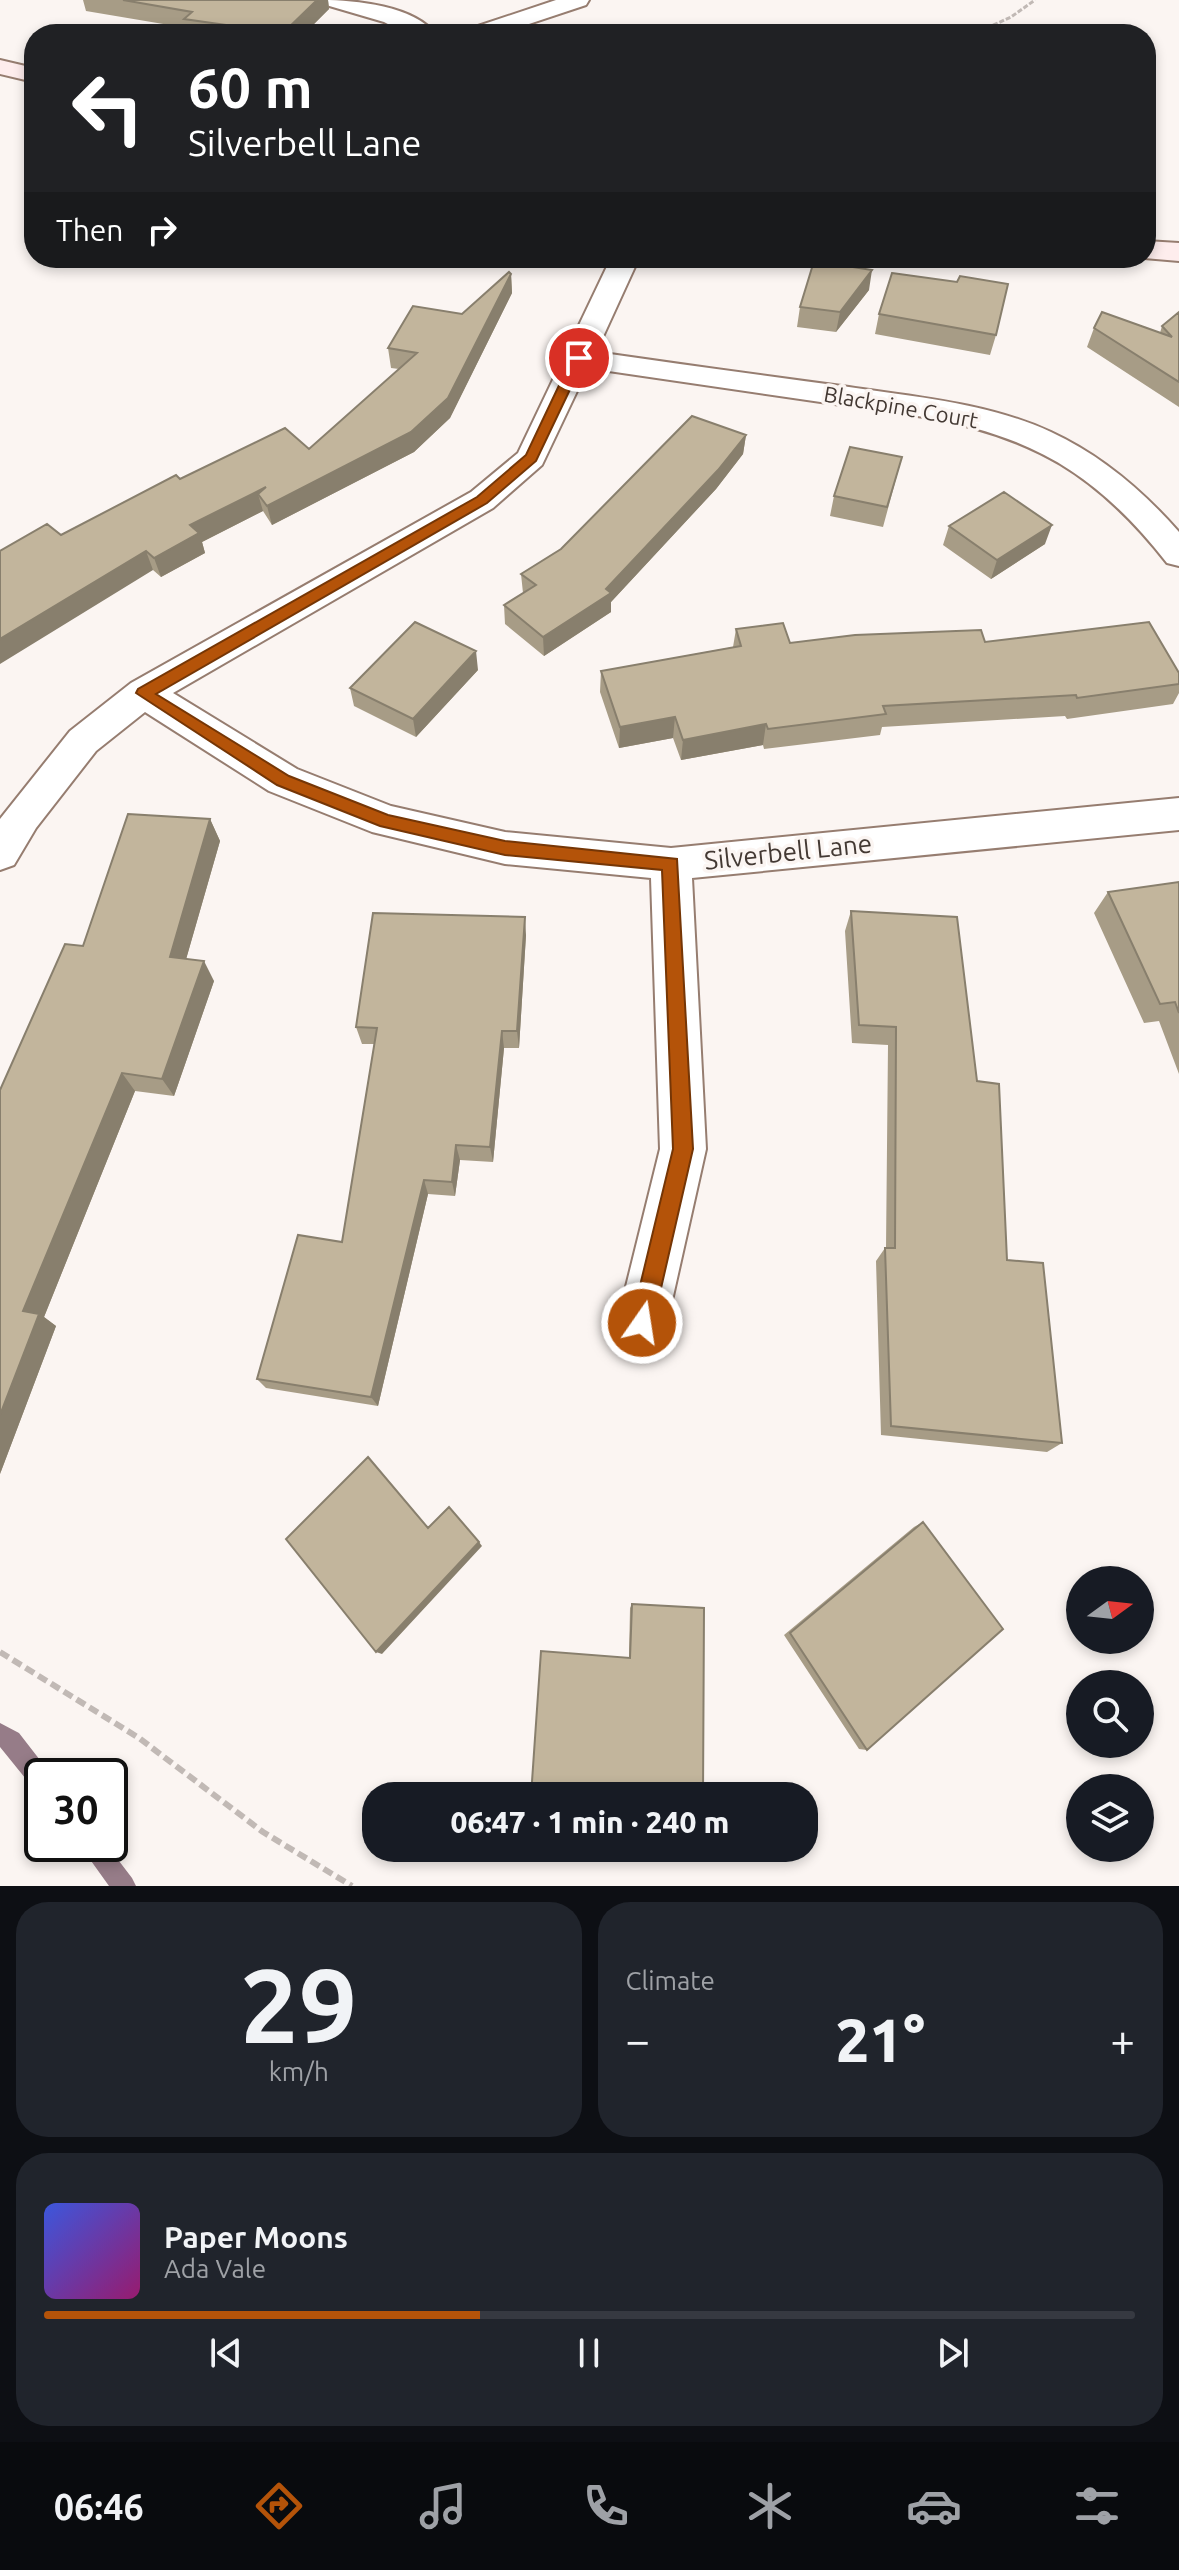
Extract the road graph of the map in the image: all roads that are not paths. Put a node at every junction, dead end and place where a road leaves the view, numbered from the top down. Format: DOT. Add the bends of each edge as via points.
graph roads {
  1 [pos="334,0"];
  2 [pos="578,0"];
  3 [pos="405,24"];
  4 [pos="507,24"];
  5 [pos="0,67"];
  6 [pos="24,73"];
  7 [pos="1156,251"];
  8 [pos="1179,252"];
  9 [pos="620,268"];
  10 [pos="579,358"];
  11 [pos="1179,555"];
  12 [pos="144,693"];
  13 [pos="1179,814"];
  14 [pos="0,854"];
  15 [pos="671,864"];
  16 [pos="642,1323"];
  1 -- 3 [label="street"];
  2 -- 4 [label="street"];
  5 -- 6 [label="street"];
  7 -- 8 [label="street"];
  9 -- 10 [label="street"];
  10 -- 11 [label="street, Blackpine Court" via="997,423 1060,449 1109,482 1149,516"];
  10 -- 12 [label="street" via="531,458 482,500"];
  12 -- 14 [label="street" via="83,741 22,817"];
  12 -- 15 [label="street, Silverbell Lane" via="283,780 386,821 505,848"];
  13 -- 15 [label="street, Silverbell Lane"];
  15 -- 16 [label="street" via="683,1149"];
}
